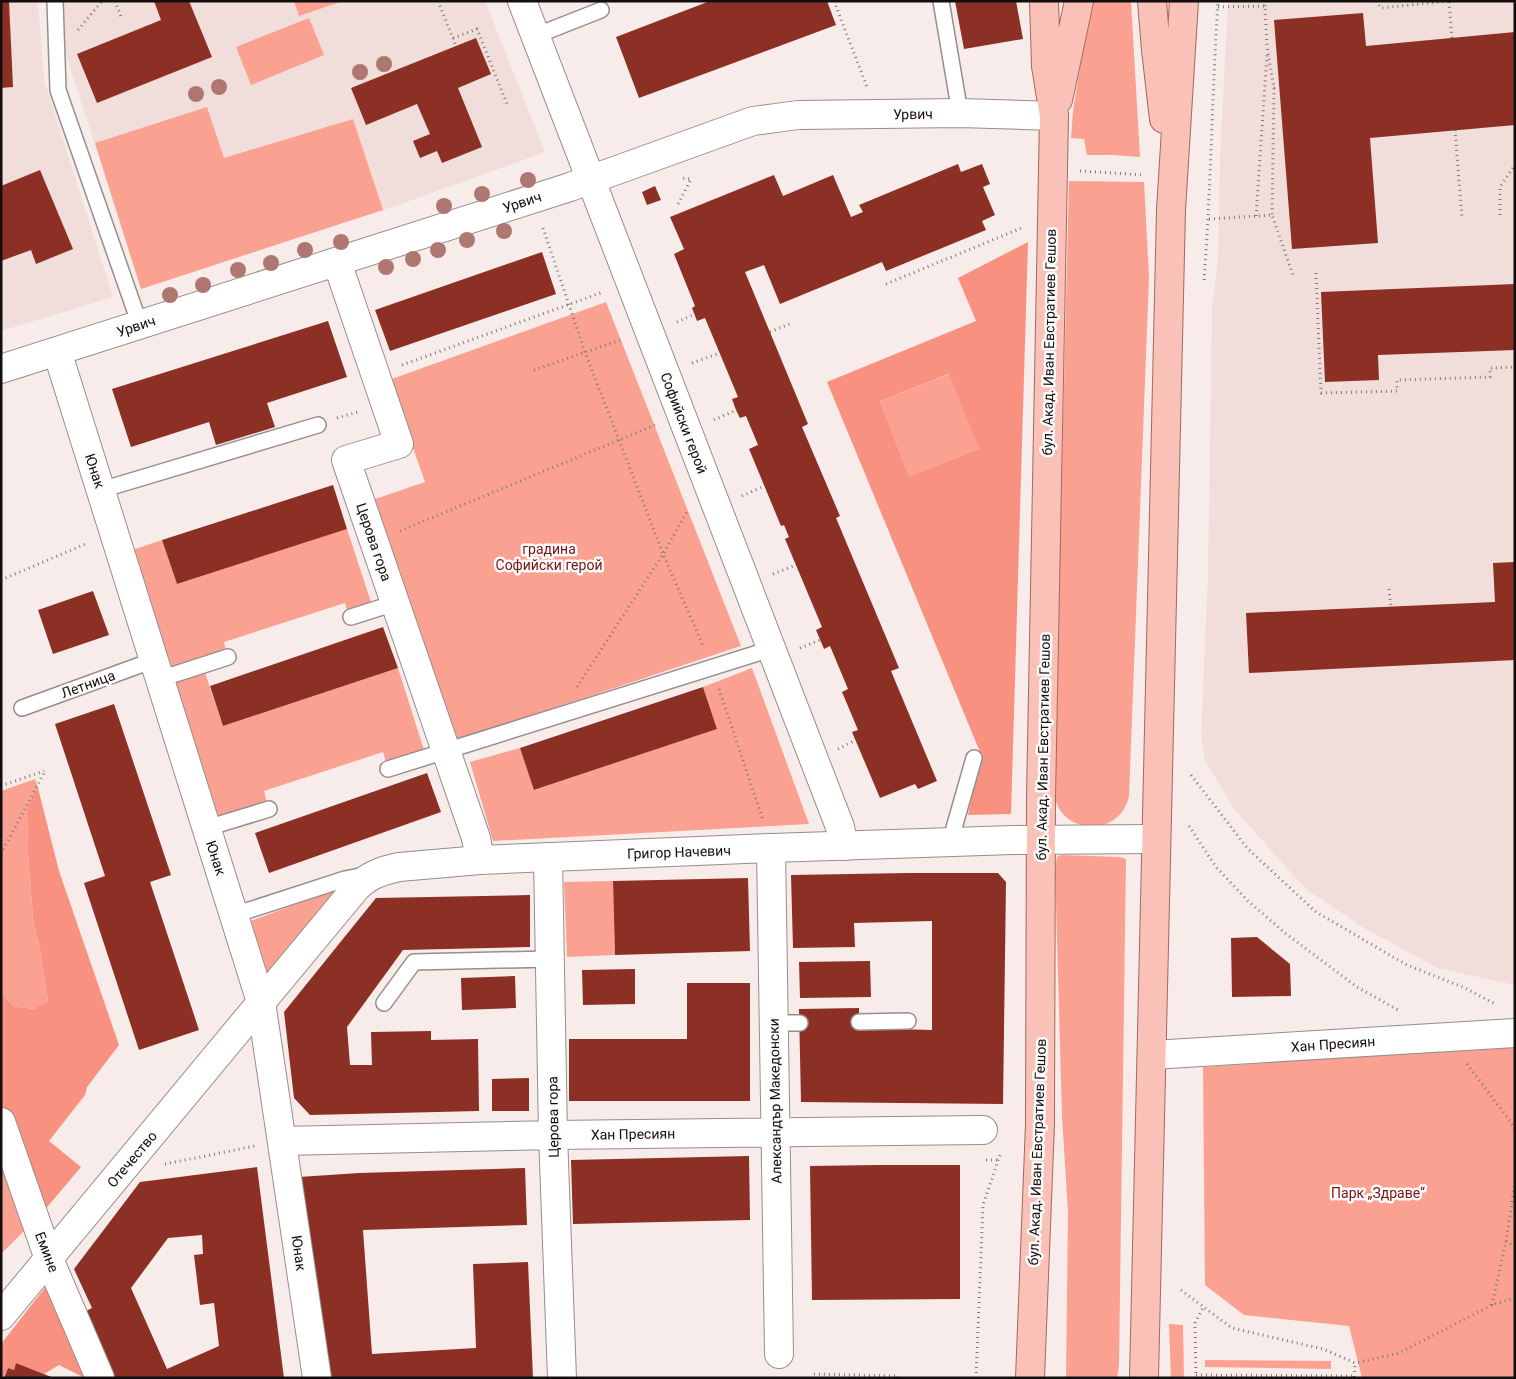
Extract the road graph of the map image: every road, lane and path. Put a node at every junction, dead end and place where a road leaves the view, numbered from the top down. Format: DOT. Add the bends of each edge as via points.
graph roads {
  1 [pos="55,1"];
  2 [pos="102,1"];
  3 [pos="115,1"];
  4 [pos="438,1"];
  5 [pos="522,1"];
  6 [pos="834,1"];
  7 [pos="941,1"];
  8 [pos="1044,1"];
  9 [pos="1079,1"];
  10 [pos="1152,1"];
  11 [pos="1184,1"];
  12 [pos="1216,1"];
  13 [pos="1267,1"];
  14 [pos="1376,1"];
  15 [pos="1449,2"];
  16 [pos="1265,6"];
  17 [pos="1218,7"];
  18 [pos="601,10"];
  19 [pos="121,17"];
  20 [pos="78,30"];
  21 [pos="535,36"];
  22 [pos="453,38"];
  23 [pos="1452,39"];
  24 [pos="456,46"];
  25 [pos="1268,47"];
  26 [pos="1279,87"];
  27 [pos="867,88"];
  28 [pos="1274,88"];
  29 [pos="507,104"];
  30 [pos="960,112"];
  31 [pos="1054,116"];
  32 [pos="1454,130"];
  33 [pos="1515,165"];
  34 [pos="1072,171"];
  35 [pos="1144,175"];
  36 [pos="591,180"];
  37 [pos="1172,188"];
  38 [pos="1272,215"];
  39 [pos="1500,215"];
  40 [pos="1256,216"];
  41 [pos="1462,218"];
  42 [pos="1209,219"];
  43 [pos="1025,226"];
  44 [pos="543,228"];
  45 [pos="336,262"];
  46 [pos="1316,274"];
  47 [pos="1293,275"];
  48 [pos="1204,280"];
  49 [pos="886,284"];
  50 [pos="610,289"];
  51 [pos="568,304"];
  52 [pos="695,314"];
  53 [pos="677,322"];
  54 [pos="792,323"];
  55 [pos="140,325"];
  56 [pos="770,332"];
  57 [pos="629,336"];
  58 [pos="57,351"];
  59 [pos="585,352"];
  60 [pos="720,353"];
  61 [pos="692,363"];
  62 [pos="1515,367"];
  63 [pos="1,369"];
  64 [pos="534,370"];
  65 [pos="376,375"];
  66 [pos="385,403"];
  67 [pos="736,410"];
  68 [pos="713,420"];
  69 [pos="663,422"];
  70 [pos="318,425"];
  71 [pos="619,438"];
  72 [pos="764,486"];
  73 [pos="100,490"];
  74 [pos="741,497"];
  75 [pos="690,508"];
  76 [pos="114,532"];
  77 [pos="374,542"];
  78 [pos="663,554"];
  79 [pos="796,565"];
  80 [pos="771,575"];
  81 [pos="1,580"];
  82 [pos="1389,589"];
  83 [pos="395,603"];
  84 [pos="1391,607"];
  85 [pos="351,617"];
  86 [pos="820,640"];
  87 [pos="784,649"];
  88 [pos="228,657"];
  89 [pos="712,668"];
  90 [pos="157,669"];
  91 [pos="22,708"];
  92 [pos="558,717"];
  93 [pos="856,740"];
  94 [pos="833,751"];
  95 [pos="446,752"];
  96 [pos="974,758"];
  97 [pos="388,769"];
  98 [pos="1191,775"];
  99 [pos="1,786"];
  100 [pos="269,809"];
  101 [pos="1190,826"];
  102 [pos="207,828"];
  103 [pos="1156,839"];
  104 [pos="1041,840"];
  105 [pos="950,842"];
  106 [pos="844,846"];
  107 [pos="771,848"];
  108 [pos="1,854"];
  109 [pos="548,857"];
  110 [pos="480,860"];
  111 [pos="379,872"];
  112 [pos="234,915"];
  113 [pos="549,959"];
  114 [pos="262,1002"];
  115 [pos="384,1003"];
  116 [pos="1498,1005"];
  117 [pos="1398,1011"];
  118 [pos="908,1021"];
  119 [pos="859,1022"];
  120 [pos="773,1023"];
  121 [pos="800,1023"];
  122 [pos="1515,1033"];
  123 [pos="1446,1037"];
  124 [pos="1152,1055"];
  125 [pos="1,1122"];
  126 [pos="983,1130"];
  127 [pos="1515,1130"];
  128 [pos="775,1132"];
  129 [pos="553,1135"];
  130 [pos="282,1141"];
  131 [pos="1001,1151"];
  132 [pos="189,1159"];
  133 [pos="1515,1182"];
  134 [pos="1506,1241"];
  135 [pos="1515,1247"];
  136 [pos="49,1259"];
  137 [pos="1181,1290"];
  138 [pos="1515,1298"];
  139 [pos="1492,1305"];
  140 [pos="1203,1308"];
  141 [pos="1,1316"];
  142 [pos="779,1354"];
  143 [pos="1355,1362"];
  144 [pos="1196,1376"];
  145 [pos="1354,1377"];
  146 [pos="100,1378"];
  147 [pos="317,1378"];
  148 [pos="562,1378"];
  149 [pos="812,1378"];
  150 [pos="898,1378"];
  151 [pos="976,1378"];
  152 [pos="1030,1378"];
  153 [pos="1144,1378"];
  1 -- 55 [label="lane" via="58,90"];
  2 -- 20 [label="path"];
  3 -- 19 [label="path"];
  4 -- 22 [label="path"];
  5 -- 21 [label="street, Софийски герой"];
  6 -- 27 [label="path"];
  7 -- 30 [label="lane"];
  8 -- 31 [label="main road, бул. Акад. Иван Евстратиев Гешов" via="1046,66"];
  9 -- 31 [label="main road, бул. Акад. Иван Евстратиев Гешов"];
  10 -- 37 [label="main road"];
  11 -- 37 [label="main road"];
  12 -- 17 [label="path"];
  13 -- 16 [label="path"];
  14 -- 15 [label="path" via="1381,8"];
  15 -- 23 [label="path"];
  16 -- 17 [label="path"];
  16 -- 25 [label="path"];
  17 -- 42 [label="path"];
  18 -- 21 [label="lane"];
  21 -- 36 [label="street, Софийски герой"];
  22 -- 24 [label="path"];
  22 -- 29 [label="path" via="477,29"];
  25 -- 28 [label="path"];
  25 -- 40 [label="path"];
  26 -- 28 [label="path"];
  28 -- 38 [label="path"];
  30 -- 31 [label="street, Урвич"];
  30 -- 36 [label="street, Урвич" via="798,115 753,121"];
  31 -- 104 [label="main road, бул. Акад. Иван Евстратиев Гешов"];
  32 -- 41 [label="path"];
  33 -- 39 [label="path" via="1500,187"];
  34 -- 35 [label="path"];
  36 -- 45 [label="street, Урвич"];
  36 -- 87 [label="street, Софийски герой"];
  37 -- 103 [label="main road"];
  38 -- 40 [label="path"];
  38 -- 47 [label="path"];
  40 -- 42 [label="path"];
  42 -- 48 [label="path"];
  43 -- 49 [label="path"];
  44 -- 51 [label="path"];
  45 -- 55 [label="street, Урвич"];
  45 -- 65 [label="street, Церова гора"];
  46 -- 62 [label="path" via="1320,393 1397,391 1397,380 1490,377 1490,368"];
  50 -- 51 [label="path"];
  51 -- 59 [label="path"];
  51 -- 65 [label="path"];
  52 -- 53 [label="path"];
  54 -- 56 [label="path"];
  55 -- 58 [label="street, Урвич"];
  57 -- 59 [label="path"];
  58 -- 63 [label="street, Урвич"];
  58 -- 73 [label="street, Юнак"];
  59 -- 64 [label="path"];
  59 -- 71 [label="path"];
  60 -- 61 [label="path"];
  65 -- 66 [label="street, Церова гора"];
  66 -- 70 [label="path"];
  66 -- 77 [label="street, Церова гора" via="399,444 346,460"];
  67 -- 68 [label="path"];
  69 -- 71 [label="path"];
  70 -- 73 [label="lane"];
  71 -- 77 [label="path"];
  71 -- 78 [label="path"];
  72 -- 74 [label="path"];
  73 -- 76 [label="street, Юнак"];
  75 -- 78 [label="path"];
  76 -- 81 [label="path"];
  76 -- 90 [label="street, Юнак"];
  77 -- 83 [label="street, Церова гора"];
  78 -- 89 [label="path"];
  78 -- 92 [label="path"];
  79 -- 80 [label="path"];
  82 -- 84 [label="path"];
  83 -- 85 [label="lane"];
  83 -- 95 [label="street, Церова гора"];
  86 -- 87 [label="path"];
  87 -- 89 [label="lane"];
  87 -- 106 [label="street, Софийски герой"];
  88 -- 90 [label="lane, Летница"];
  89 -- 92 [label="lane"];
  89 -- 107 [label="path"];
  90 -- 91 [label="lane, Летница"];
  90 -- 102 [label="street, Юнак"];
  92 -- 95 [label="lane"];
  93 -- 94 [label="path"];
  95 -- 97 [label="lane"];
  95 -- 110 [label="street, Церова гора" via="476,838"];
  96 -- 105 [label="lane"];
  98 -- 116 [label="path" via="1248,850 1316,912 1407,965"];
  99 -- 108 [label="path" via="45,771"];
  100 -- 102 [label="lane"];
  101 -- 117 [label="path" via="1216,867 1248,901 1357,988"];
  102 -- 112 [label="street, Юнак"];
  103 -- 104 [label="street, Григор Начевич"];
  103 -- 124 [label="main road"];
  104 -- 105 [label="street, Григор Начевич"];
  104 -- 152 [label="main road, бул. Акад. Иван Евстратиев Гешов" via="1040,1124"];
  105 -- 106 [label="street, Григор Начевич"];
  106 -- 107 [label="street, Григор Начевич"];
  107 -- 109 [label="street, Григор Начевич"];
  107 -- 120 [label="street, Александър Македонски"];
  109 -- 110 [label="street, Григор Начевич"];
  109 -- 113 [label="street, Церова гора"];
  110 -- 111 [label="street, Григор Начевич" via="399,867"];
  111 -- 112 [label="lane" via="346,879"];
  111 -- 114 [label="street, Григор Начевич" via="356,888"];
  112 -- 114 [label="street, Юнак"];
  113 -- 115 [label="lane" via="414,962"];
  113 -- 129 [label="street, Церова гора"];
  114 -- 130 [label="street, Юнак"];
  114 -- 136 [label="street, Отечество"];
  118 -- 119 [label="lane"];
  120 -- 121 [label="lane"];
  120 -- 128 [label="street, Александър Македонски"];
  122 -- 123 [label="street, Хан Пресиян"];
  123 -- 124 [label="street, Хан Пресиян"];
  123 -- 127 [label="path"];
  124 -- 153 [label="main road"];
  125 -- 136 [label="street, Емине"];
  126 -- 128 [label="street, Хан Пресиян"];
  128 -- 129 [label="street, Хан Пресиян"];
  128 -- 142 [label="street, Александър Македонски"];
  129 -- 130 [label="street, Хан Пресиян"];
  129 -- 148 [label="street, Церова гора"];
  130 -- 132 [label="path"];
  130 -- 147 [label="street, Юнак"];
  131 -- 151 [label="path" via="983,1205"];
  133 -- 134 [label="path"];
  134 -- 135 [label="path"];
  134 -- 139 [label="path"];
  136 -- 141 [label="street, Отечество"];
  136 -- 146 [label="street, Емине"];
  137 -- 140 [label="path"];
  138 -- 139 [label="path"];
  139 -- 143 [label="path" via="1399,1353"];
  140 -- 143 [label="path" via="1232,1328 1323,1349"];
  140 -- 144 [label="path" via="1196,1323"];
  143 -- 145 [label="path"];
  144 -- 145 [label="path"];
  149 -- 150 [label="path" via="813,1374"];
}
